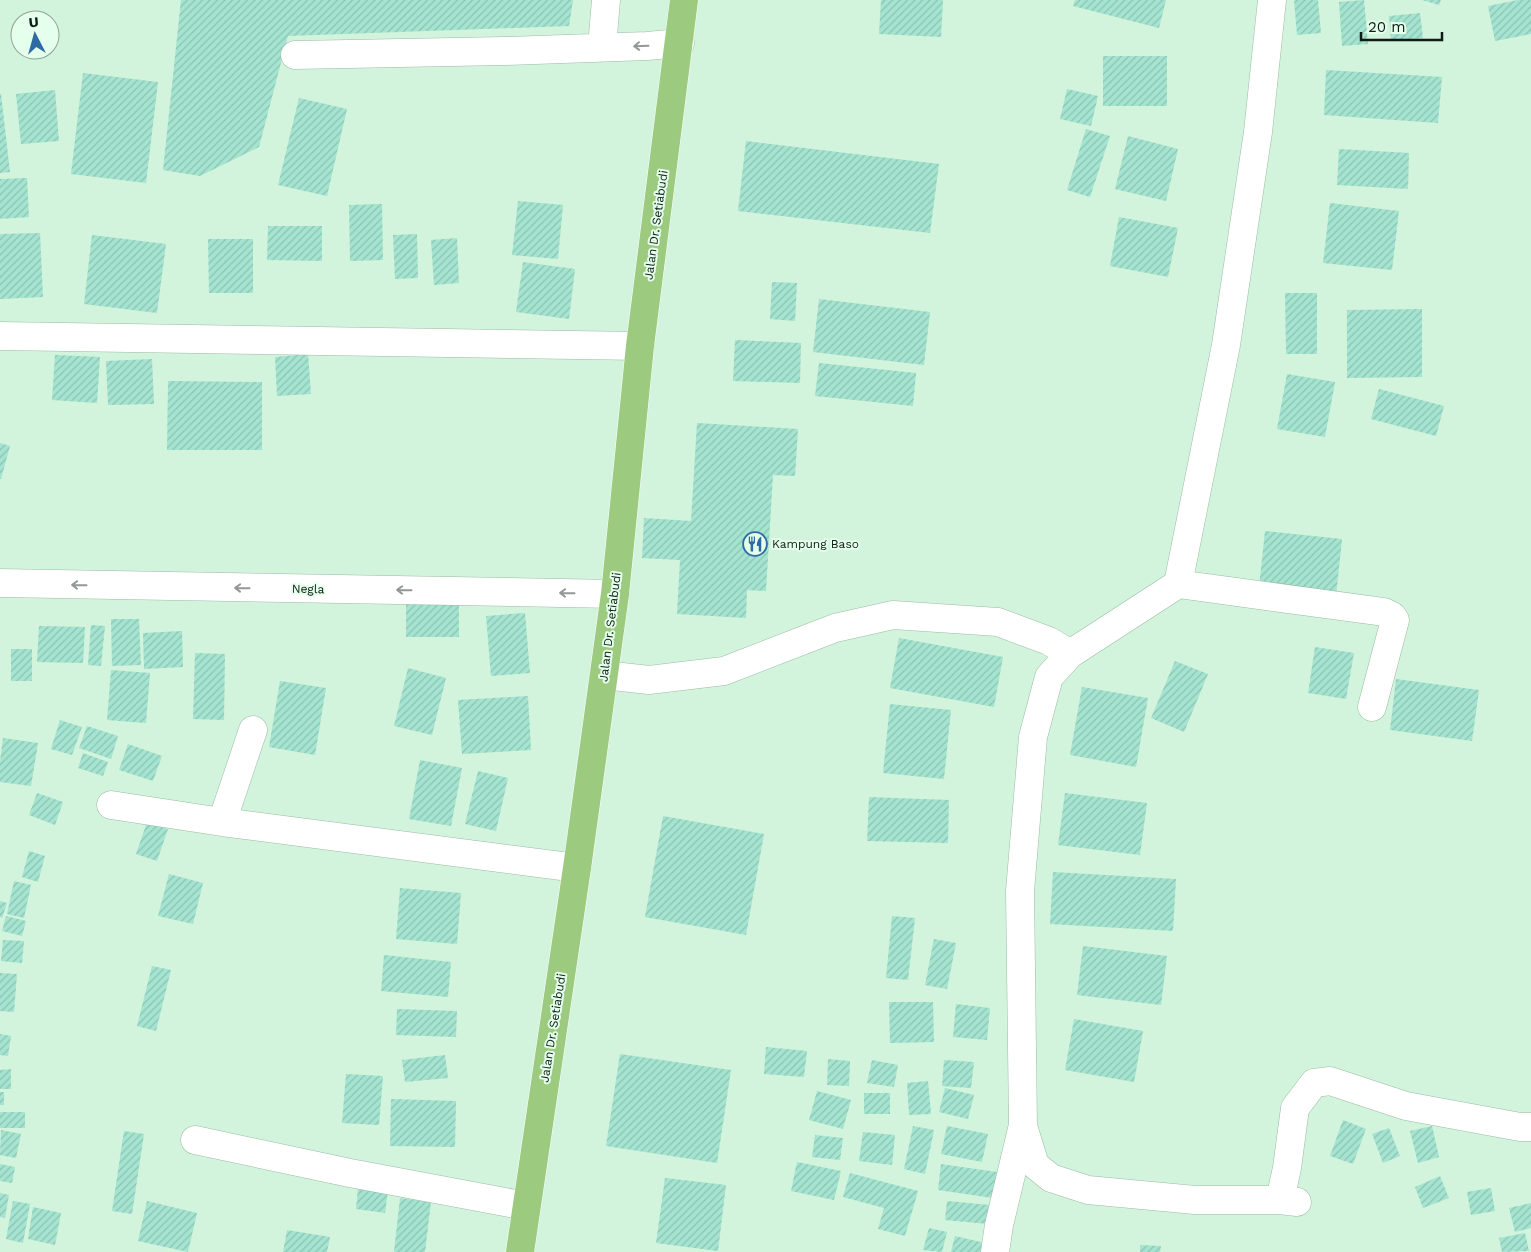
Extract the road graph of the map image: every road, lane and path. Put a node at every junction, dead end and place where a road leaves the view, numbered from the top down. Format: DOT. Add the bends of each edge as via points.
graph roads {
  1 [pos="606,0"];
  2 [pos="684,0"];
  3 [pos="1272,0"];
  4 [pos="680,43"];
  5 [pos="602,47"];
  6 [pos="295,55"];
  7 [pos="0,336"];
  8 [pos="640,346"];
  9 [pos="0,583"];
  10 [pos="1178,584"];
  11 [pos="615,594"];
  12 [pos="1070,654"];
  13 [pos="604,675"];
  14 [pos="1372,707"];
  15 [pos="253,730"];
  16 [pos="111,805"];
  17 [pos="222,822"];
  18 [pos="577,868"];
  19 [pos="1023,1125"];
  20 [pos="1531,1128"];
  21 [pos="195,1140"];
  22 [pos="526,1206"];
  23 [pos="520,1252"];
  24 [pos="995,1252"];
  1 -- 5 [label="street"];
  2 -- 4 [label="main road, Jalan Dr. Setiabudi"];
  3 -- 10 [label="street" via="1258,132 1226,345"];
  4 -- 5 [label="street, one-way"];
  4 -- 8 [label="main road, Jalan Dr. Setiabudi"];
  5 -- 6 [label="street"];
  7 -- 8 [label="street"];
  8 -- 11 [label="main road, Jalan Dr. Setiabudi"];
  11 -- 9 [label="street, Negla, one-way"];
  10 -- 12 [label="street"];
  10 -- 14 [label="street" via="1384,612 1392,616 1394,620"];
  11 -- 13 [label="main road, Jalan Dr. Setiabudi"];
  12 -- 13 [label="street" via="1049,641 998,622 894,615 835,628 724,671 649,680"];
  12 -- 19 [label="street" via="1049,677 1033,737 1020,891"];
  13 -- 18 [label="main road, Jalan Dr. Setiabudi"];
  15 -- 17 [label="street"];
  16 -- 17 [label="street"];
  17 -- 18 [label="street"];
  18 -- 22 [label="main road, Jalan Dr. Setiabudi"];
  19 -- 20 [label="street" via="1035,1166 1051,1178 1088,1190 1195,1200 1288,1201 1287,1168 1295,1108 1314,1083 1330,1081 1406,1106"];
  19 -- 24 [label="street"];
  21 -- 22 [label="street"];
  22 -- 23 [label="main road, Jalan Dr. Setiabudi"];
}
